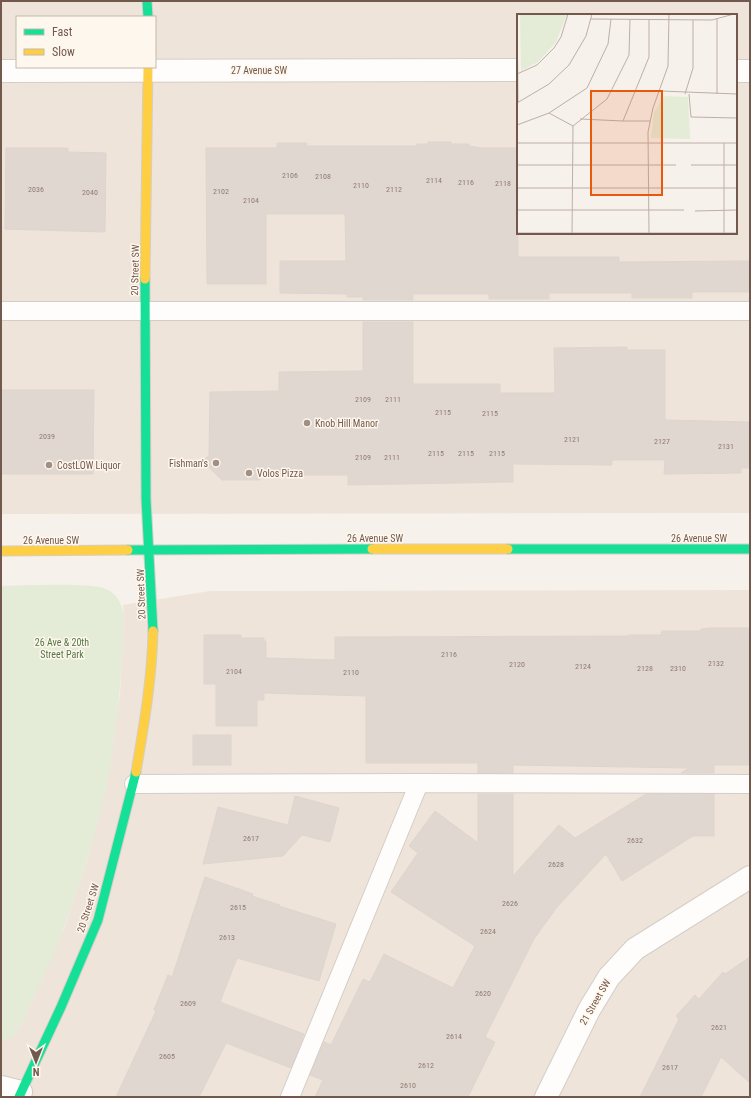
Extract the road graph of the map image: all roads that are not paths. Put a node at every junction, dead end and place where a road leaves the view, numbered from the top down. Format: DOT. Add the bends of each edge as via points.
graph roads {
  1 [pos="148,1"];
  2 [pos="148,16"];
  3 [pos="148,68"];
  4 [pos="517,70"];
  5 [pos="1,71"];
  6 [pos="737,71"];
  7 [pos="750,71"];
  8 [pos="1,311"];
  9 [pos="145,311"];
  10 [pos="750,311"];
  11 [pos="750,549"];
  12 [pos="150,550"];
  13 [pos="1,551"];
  14 [pos="419,783"];
  15 [pos="134,784"];
  16 [pos="750,784"];
  17 [pos="750,877"];
  18 [pos="13,1092"];
  19 [pos="290,1097"];
  20 [pos="546,1097"];
  1 -- 2 [label="street"];
  3 -- 4 [label="street, 27 Avenue SW"];
  3 -- 5 [label="street, 27 Avenue SW"];
  3 -- 9 [label="street, 20 Street SW"];
  6 -- 7 [label="street"];
  8 -- 9 [label="lane"];
  9 -- 10 [label="lane"];
  9 -- 12 [label="street, 20 Street SW" via="146,499"];
  11 -- 12 [label="street, 26 Avenue SW"];
  12 -- 13 [label="street, 26 Avenue SW"];
  12 -- 15 [label="street, 20 Street SW" via="152,661 147,710"];
  14 -- 15 [label="lane"];
  14 -- 16 [label="lane"];
  14 -- 19 [label="lane"];
  15 -- 18 [label="street, 20 Street SW" via="98,920 61,1007"];
  17 -- 20 [label="street, 21 Street SW" via="635,949 609,977"];
}
